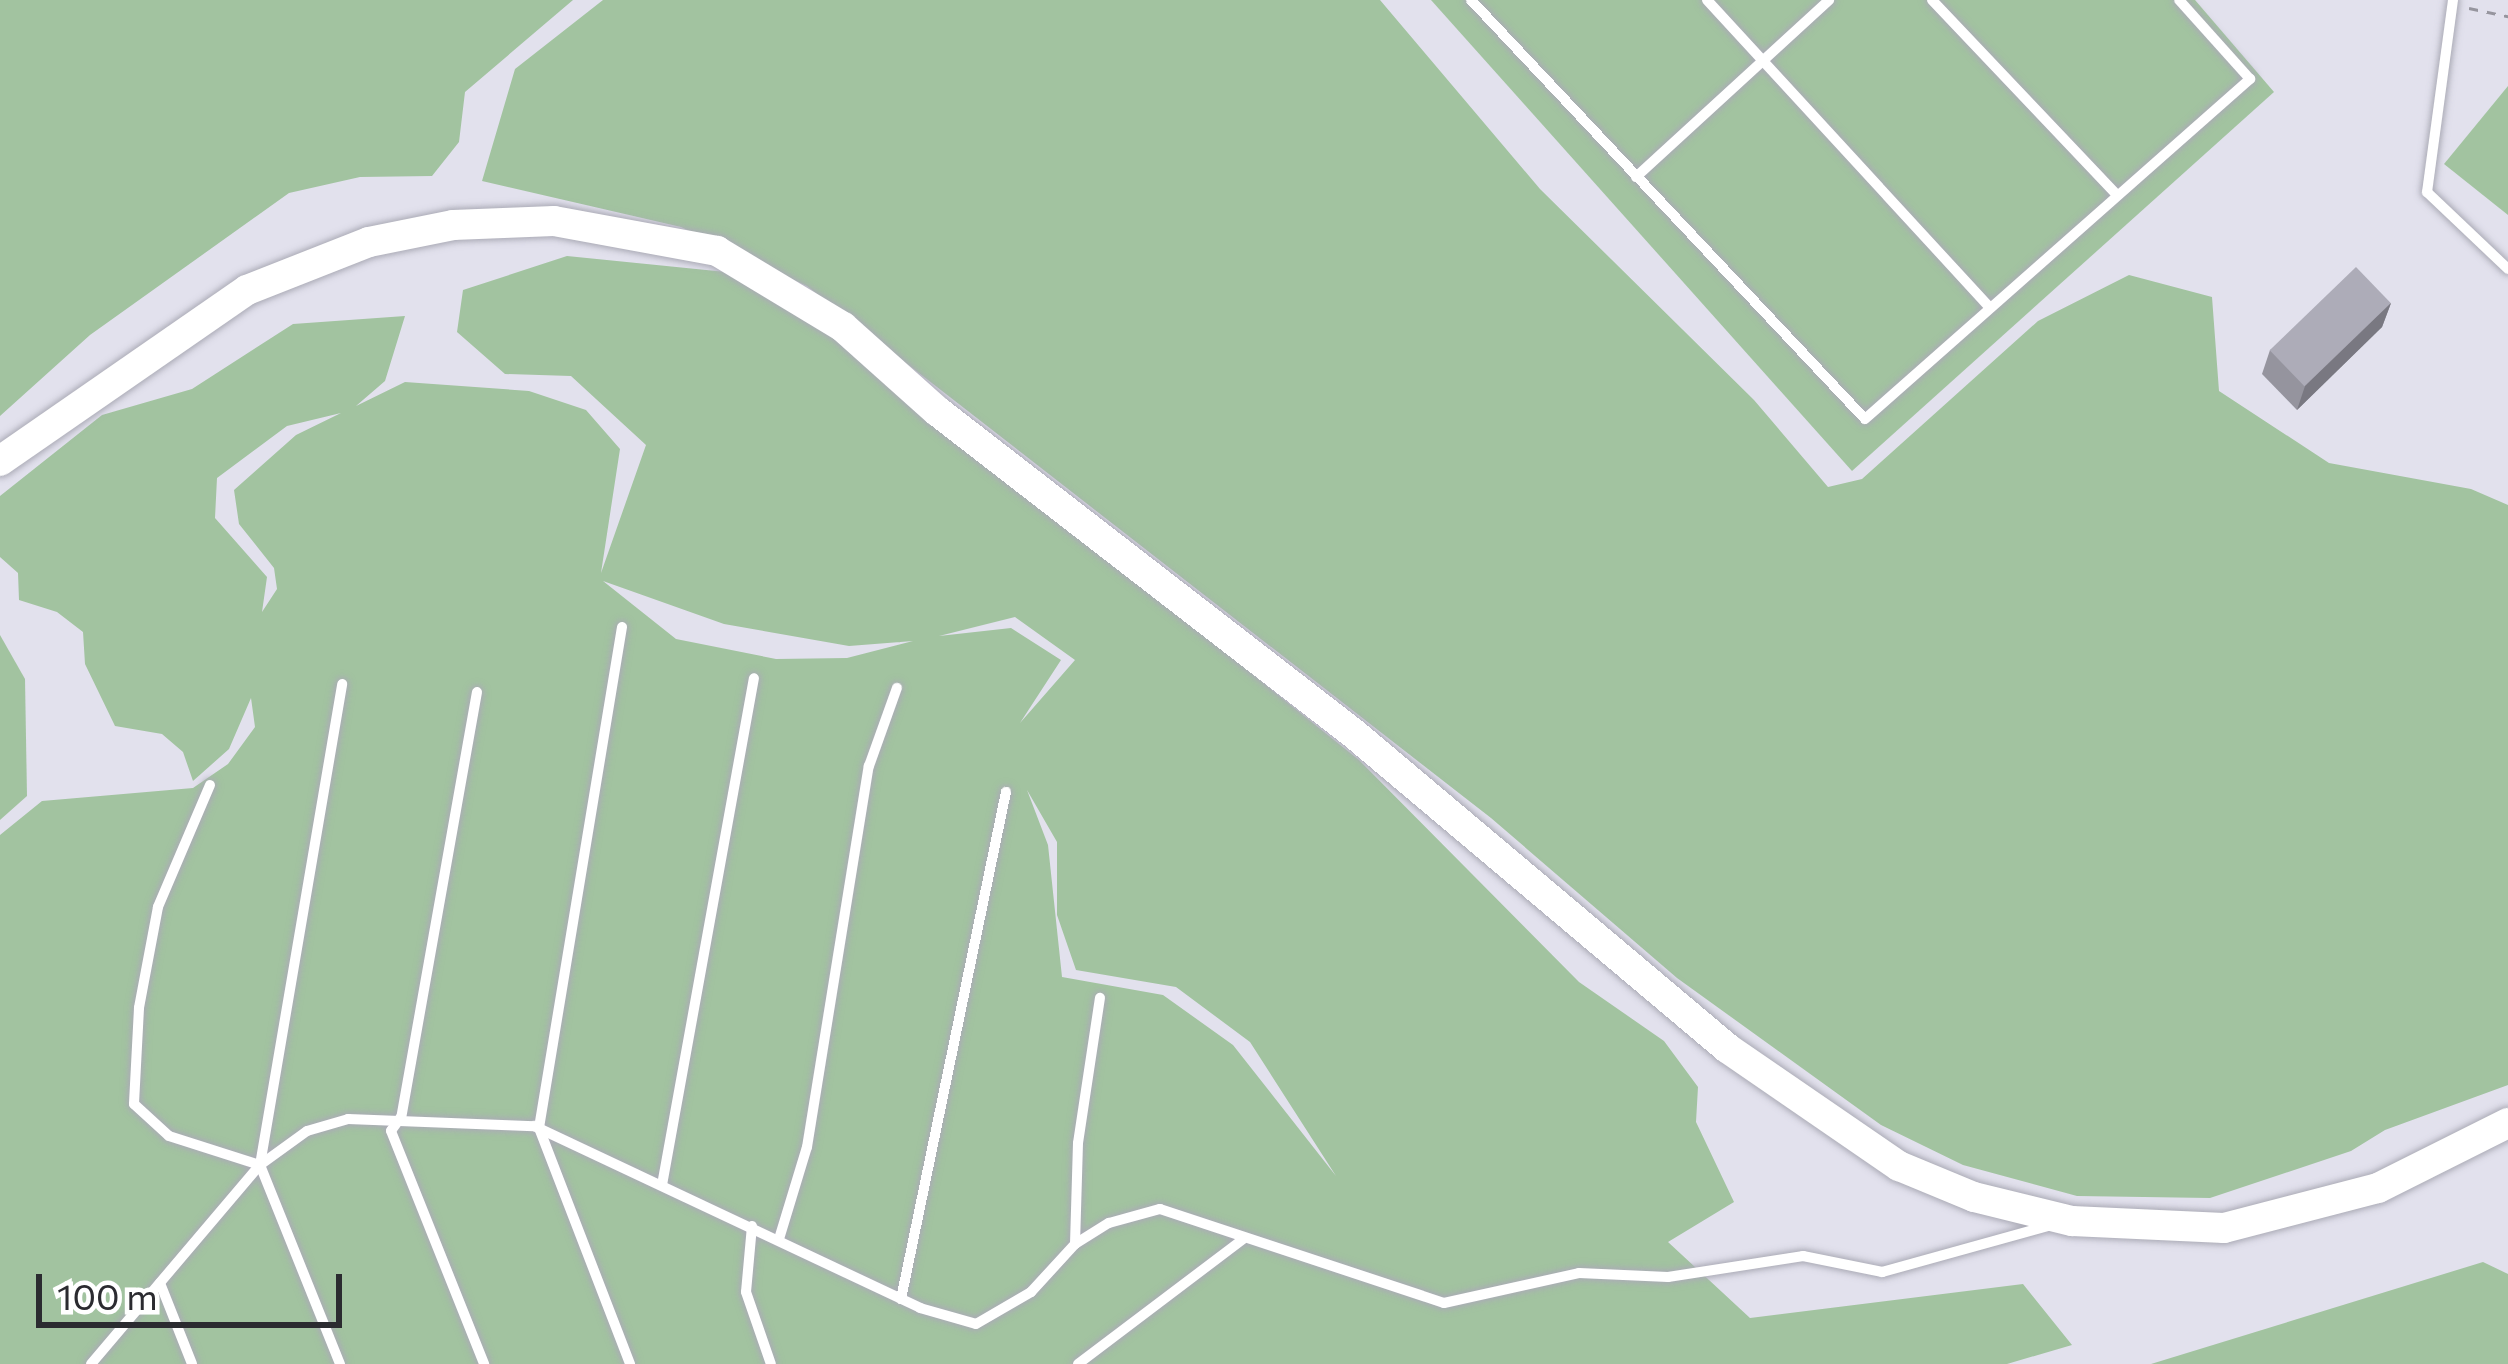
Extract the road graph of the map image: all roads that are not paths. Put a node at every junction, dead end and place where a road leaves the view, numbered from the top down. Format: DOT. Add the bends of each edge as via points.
graph roads {
  1 [pos="1471,0"];
  2 [pos="1707,0"];
  3 [pos="1829,0"];
  4 [pos="1932,0"];
  5 [pos="2179,0"];
  6 [pos="2452,2"];
  7 [pos="1763,61"];
  8 [pos="1636,177"];
  9 [pos="2115,193"];
  10 [pos="2508,268"];
  11 [pos="1987,305"];
  12 [pos="0,461"];
  13 [pos="622,627"];
  14 [pos="754,678"];
  15 [pos="341,684"];
  16 [pos="897,688"];
  17 [pos="477,692"];
  18 [pos="210,785"];
  19 [pos="1006,792"];
  20 [pos="1100,998"];
  21 [pos="400,1117"];
  22 [pos="2508,1123"];
  23 [pos="539,1128"];
  24 [pos="260,1165"];
  25 [pos="662,1185"];
  26 [pos="2072,1221"];
  27 [pos="752,1226"];
  28 [pos="778,1239"];
  29 [pos="1243,1239"];
  30 [pos="1075,1244"];
  31 [pos="160,1283"];
  32 [pos="901,1299"];
  33 [pos="91,1364"];
  34 [pos="192,1364"];
  35 [pos="340,1364"];
  36 [pos="484,1364"];
  37 [pos="630,1364"];
  38 [pos="771,1364"];
  39 [pos="1078,1364"];
  1 -- 8 [label="lane"];
  2 -- 7 [label="lane"];
  3 -- 7 [label="lane"];
  4 -- 9 [label="lane"];
  5 -- 9 [label="lane" via="2250,79"];
  6 -- 10 [label="lane" via="2427,192"];
  7 -- 8 [label="lane"];
  7 -- 11 [label="lane"];
  8 -- 11 [label="lane" via="1865,419"];
  9 -- 11 [label="lane"];
  12 -- 26 [label="main road" via="231,299 368,242 453,225 554,221 717,251 843,327 1819,1117 1899,1166 1974,1197"];
  13 -- 23 [label="lane"];
  14 -- 25 [label="lane"];
  15 -- 24 [label="lane"];
  16 -- 28 [label="lane" via="869,766 807,1147"];
  17 -- 21 [label="lane"];
  18 -- 24 [label="lane" via="158,907 139,1008 134,1104 170,1136"];
  19 -- 32 [label="lane"];
  20 -- 30 [label="lane" via="1078,1143"];
  21 -- 23 [label="lane"];
  21 -- 24 [label="lane" via="307,1131"];
  21 -- 36 [label="lane" via="391,1131"];
  22 -- 26 [label="main road" via="2413,1174 2266,1220 2189,1230"];
  23 -- 25 [label="lane"];
  23 -- 37 [label="lane"];
  24 -- 31 [label="lane"];
  24 -- 35 [label="lane"];
  25 -- 27 [label="lane"];
  26 -- 29 [label="lane" via="1882,1272 1803,1256 1668,1277 1579,1273 1444,1304"];
  27 -- 28 [label="lane"];
  27 -- 38 [label="lane" via="746,1292"];
  28 -- 32 [label="lane"];
  29 -- 30 [label="lane" via="1160,1209 1109,1223"];
  29 -- 39 [label="lane"];
  30 -- 32 [label="lane" via="1030,1292 976,1324"];
  31 -- 33 [label="lane"];
  31 -- 34 [label="lane"];
}
